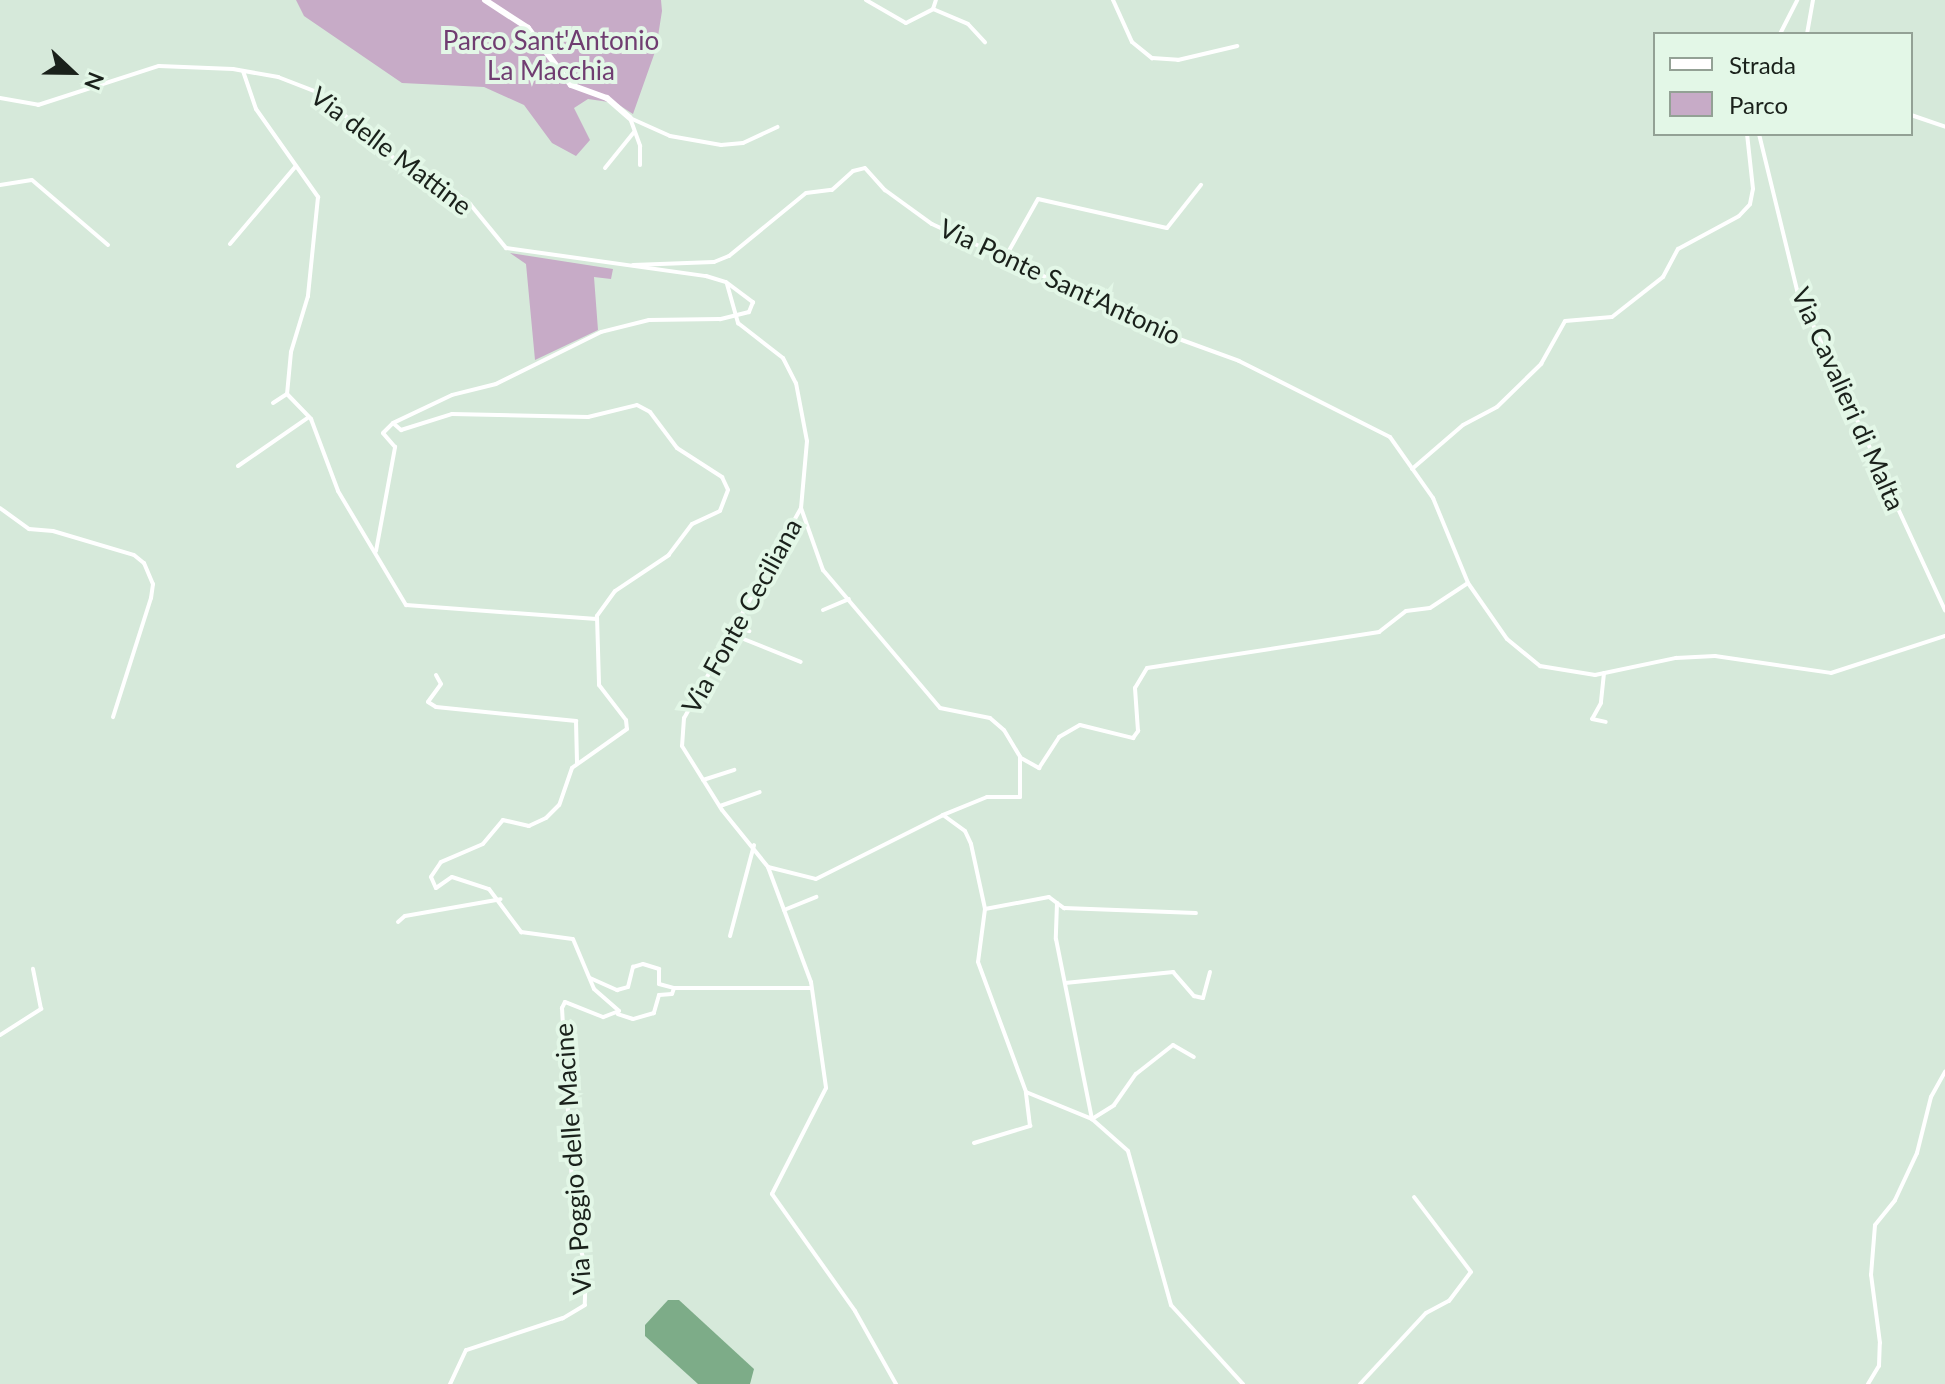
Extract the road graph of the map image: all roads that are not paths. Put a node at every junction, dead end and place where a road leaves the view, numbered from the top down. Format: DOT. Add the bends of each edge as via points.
graph roads {
  1 [pos="485,0"];
  2 [pos="866,0"];
  3 [pos="936,0"];
  4 [pos="1113,0"];
  5 [pos="1797,0"];
  6 [pos="1813,0"];
  7 [pos="933,9"];
  8 [pos="1781,32"];
  9 [pos="1807,32"];
  10 [pos="985,42"];
  11 [pos="1237,46"];
  12 [pos="243,71"];
  13 [pos="0,98"];
  14 [pos="1913,116"];
  15 [pos="630,118"];
  16 [pos="778,127"];
  17 [pos="1945,127"];
  18 [pos="634,132"];
  19 [pos="1747,136"];
  20 [pos="1759,136"];
  21 [pos="640,165"];
  22 [pos="296,166"];
  23 [pos="605,168"];
  24 [pos="0,185"];
  25 [pos="1201,185"];
  26 [pos="230,244"];
  27 [pos="108,245"];
  28 [pos="1006,256"];
  29 [pos="627,266"];
  30 [pos="726,282"];
  31 [pos="738,314"];
  32 [pos="287,394"];
  33 [pos="273,403"];
  34 [pos="309,417"];
  35 [pos="393,423"];
  36 [pos="238,466"];
  37 [pos="1412,469"];
  38 [pos="0,508"];
  39 [pos="801,508"];
  40 [pos="375,552"];
  41 [pos="1468,583"];
  42 [pos="849,599"];
  43 [pos="823,610"];
  44 [pos="1945,611"];
  45 [pos="596,619"];
  46 [pos="735,627"];
  47 [pos="749,631"];
  48 [pos="731,634"];
  49 [pos="1945,636"];
  50 [pos="801,662"];
  51 [pos="1604,673"];
  52 [pos="436,675"];
  53 [pos="113,717"];
  54 [pos="1606,722"];
  55 [pos="1020,757"];
  56 [pos="577,763"];
  57 [pos="734,770"];
  58 [pos="703,780"];
  59 [pos="760,792"];
  60 [pos="720,806"];
  61 [pos="943,815"];
  62 [pos="754,845"];
  63 [pos="768,867"];
  64 [pos="816,897"];
  65 [pos="501,899"];
  66 [pos="1057,903"];
  67 [pos="985,909"];
  68 [pos="784,910"];
  69 [pos="1196,913"];
  70 [pos="398,922"];
  71 [pos="730,936"];
  72 [pos="33,969"];
  73 [pos="1210,972"];
  74 [pos="588,977"];
  75 [pos="1065,983"];
  76 [pos="674,988"];
  77 [pos="810,988"];
  78 [pos="618,1014"];
  79 [pos="0,1035"];
  80 [pos="1194,1057"];
  81 [pos="1945,1072"];
  82 [pos="1026,1092"];
  83 [pos="1092,1119"];
  84 [pos="974,1143"];
  85 [pos="1414,1197"];
  86 [pos="450,1384"];
  87 [pos="896,1384"];
  88 [pos="1243,1384"];
  89 [pos="1360,1384"];
  90 [pos="1868,1384"];
  1 -- 15 [label="street" via="528,28 571,85 607,98"];
  2 -- 7 [label="street" via="906,23"];
  3 -- 7 [label="street"];
  4 -- 11 [label="street" via="1132,42 1152,58 1178,60"];
  5 -- 8 [label="street"];
  6 -- 9 [label="street"];
  7 -- 10 [label="street" via="968,24"];
  12 -- 13 [label="street, Via delle Mattine" via="151,67 38,105"];
  12 -- 22 [label="street" via="256,109"];
  12 -- 29 [label="street, Via delle Mattine" via="319,93 396,160 431,175 470,204 506,248"];
  14 -- 17 [label="street"];
  15 -- 16 [label="street" via="670,136 721,145 743,143"];
  15 -- 18 [label="street"];
  18 -- 21 [label="street"];
  18 -- 23 [label="street"];
  19 -- 37 [label="street" via="1753,189 1750,204 1739,216 1678,249 1663,277 1612,317 1565,321 1541,364 1497,407 1463,425"];
  20 -- 44 [label="street, Via Cavalieri di Malta" via="1797,290"];
  22 -- 26 [label="street"];
  22 -- 32 [label="street" via="315,189 318,214"];
  24 -- 27 [label="street" via="32,180"];
  25 -- 28 [label="street" via="1167,228 1042,198"];
  28 -- 29 [label="street, Via Ponte Sant'Antonio" via="932,224 885,190 865,168 853,171 832,190 806,193 729,256 714,262"];
  28 -- 37 [label="street, Via Ponte Sant'Antonio" via="1179,339 1239,361 1318,405 1364,420 1390,437"];
  29 -- 30 [label="street, Via delle Mattine"];
  30 -- 31 [label="street"];
  30 -- 31 [label="street" via="753,302 751,311"];
  31 -- 35 [label="street" via="707,321 649,320 609,330 496,384 452,395"];
  31 -- 39 [label="street" via="738,323 783,358 796,383 807,441"];
  32 -- 33 [label="street"];
  32 -- 34 [label="street"];
  34 -- 36 [label="street"];
  34 -- 40 [label="street" via="338,491"];
  35 -- 40 [label="street" via="383,433 395,447"];
  35 -- 45 [label="street" via="401,430 452,414 588,417 637,405 650,412 672,444 722,477 728,490 723,508 692,524 669,555 608,597"];
  37 -- 41 [label="street, Via Ponte Sant'Antonio" via="1433,498"];
  38 -- 53 [label="street" via="29,529 53,531 79,543 134,555 144,563 153,584 151,598"];
  39 -- 42 [label="street" via="823,570"];
  39 -- 46 [label="street, Via Fonte Ceciliana"];
  40 -- 45 [label="street" via="406,605"];
  41 -- 51 [label="street, Via Ponte Sant'Antonio" via="1507,639 1532,662 1563,673"];
  41 -- 55 [label="street" via="1430,608 1406,611 1379,632 1147,668 1135,688 1138,731 1133,738 1080,725 1059,737 1039,768"];
  42 -- 43 [label="street"];
  42 -- 55 [label="street" via="940,708 990,718"];
  45 -- 56 [label="street" via="599,685 628,726"];
  46 -- 47 [label="street"];
  46 -- 48 [label="street, Via Fonte Ceciliana"];
  48 -- 50 [label="street"];
  48 -- 58 [label="street, Via Fonte Ceciliana" via="684,718 682,746"];
  49 -- 51 [label="street, Via Ponte Sant'Antonio" via="1831,673 1715,656"];
  51 -- 54 [label="street" via="1601,703 1592,719"];
  52 -- 56 [label="street, Via Poggio delle Macine" via="441,684 428,702 436,707 576,721"];
  55 -- 61 [label="street" via="1020,797 987,797"];
  56 -- 65 [label="street, Via Poggio delle Macine" via="559,805 546,818 529,826 503,820 483,844 441,862 431,877 434,888 458,877"];
  57 -- 58 [label="street"];
  58 -- 60 [label="street, Via Fonte Ceciliana"];
  59 -- 60 [label="street"];
  60 -- 62 [label="street, Via Fonte Ceciliana"];
  61 -- 63 [label="street" via="816,879"];
  61 -- 67 [label="street" via="965,831 971,844"];
  62 -- 63 [label="street, Via Fonte Ceciliana"];
  62 -- 71 [label="street"];
  63 -- 68 [label="street, Via Fonte Ceciliana"];
  64 -- 68 [label="street"];
  65 -- 70 [label="street" via="405,916"];
  65 -- 74 [label="street, Via Poggio delle Macine" via="518,930 573,939"];
  66 -- 67 [label="street" via="1049,897"];
  66 -- 69 [label="street" via="1064,908"];
  66 -- 75 [label="street" via="1056,939"];
  67 -- 82 [label="street" via="978,962"];
  68 -- 77 [label="street, Via Fonte Ceciliana"];
  72 -- 79 [label="street" via="41,1009"];
  73 -- 75 [label="street" via="1203,998 1194,996 1173,972"];
  74 -- 76 [label="street" via="617,990 628,987 633,967 643,964 659,969 659,984"];
  74 -- 78 [label="street, Via Poggio delle Macine"];
  75 -- 83 [label="street"];
  76 -- 77 [label="street"];
  76 -- 78 [label="street, Via Poggio delle Macine" via="672,994 659,995 654,1013 633,1019"];
  77 -- 87 [label="street, Via Fonte Ceciliana" via="826,1088 772,1194 855,1311"];
  78 -- 86 [label="street, Via Poggio delle Macine" via="593,1015 565,1002 562,1008 575,1231 586,1268 585,1305 563,1318 466,1350"];
  80 -- 83 [label="street" via="1173,1045 1136,1074 1114,1105"];
  81 -- 90 [label="street" via="1931,1097 1917,1153 1895,1200 1875,1225 1871,1275 1879,1361"];
  82 -- 83 [label="street"];
  82 -- 84 [label="street" via="1030,1126"];
  83 -- 88 [label="street" via="1128,1151 1171,1305"];
  85 -- 89 [label="street" via="1471,1272 1449,1301 1426,1313"];
}
